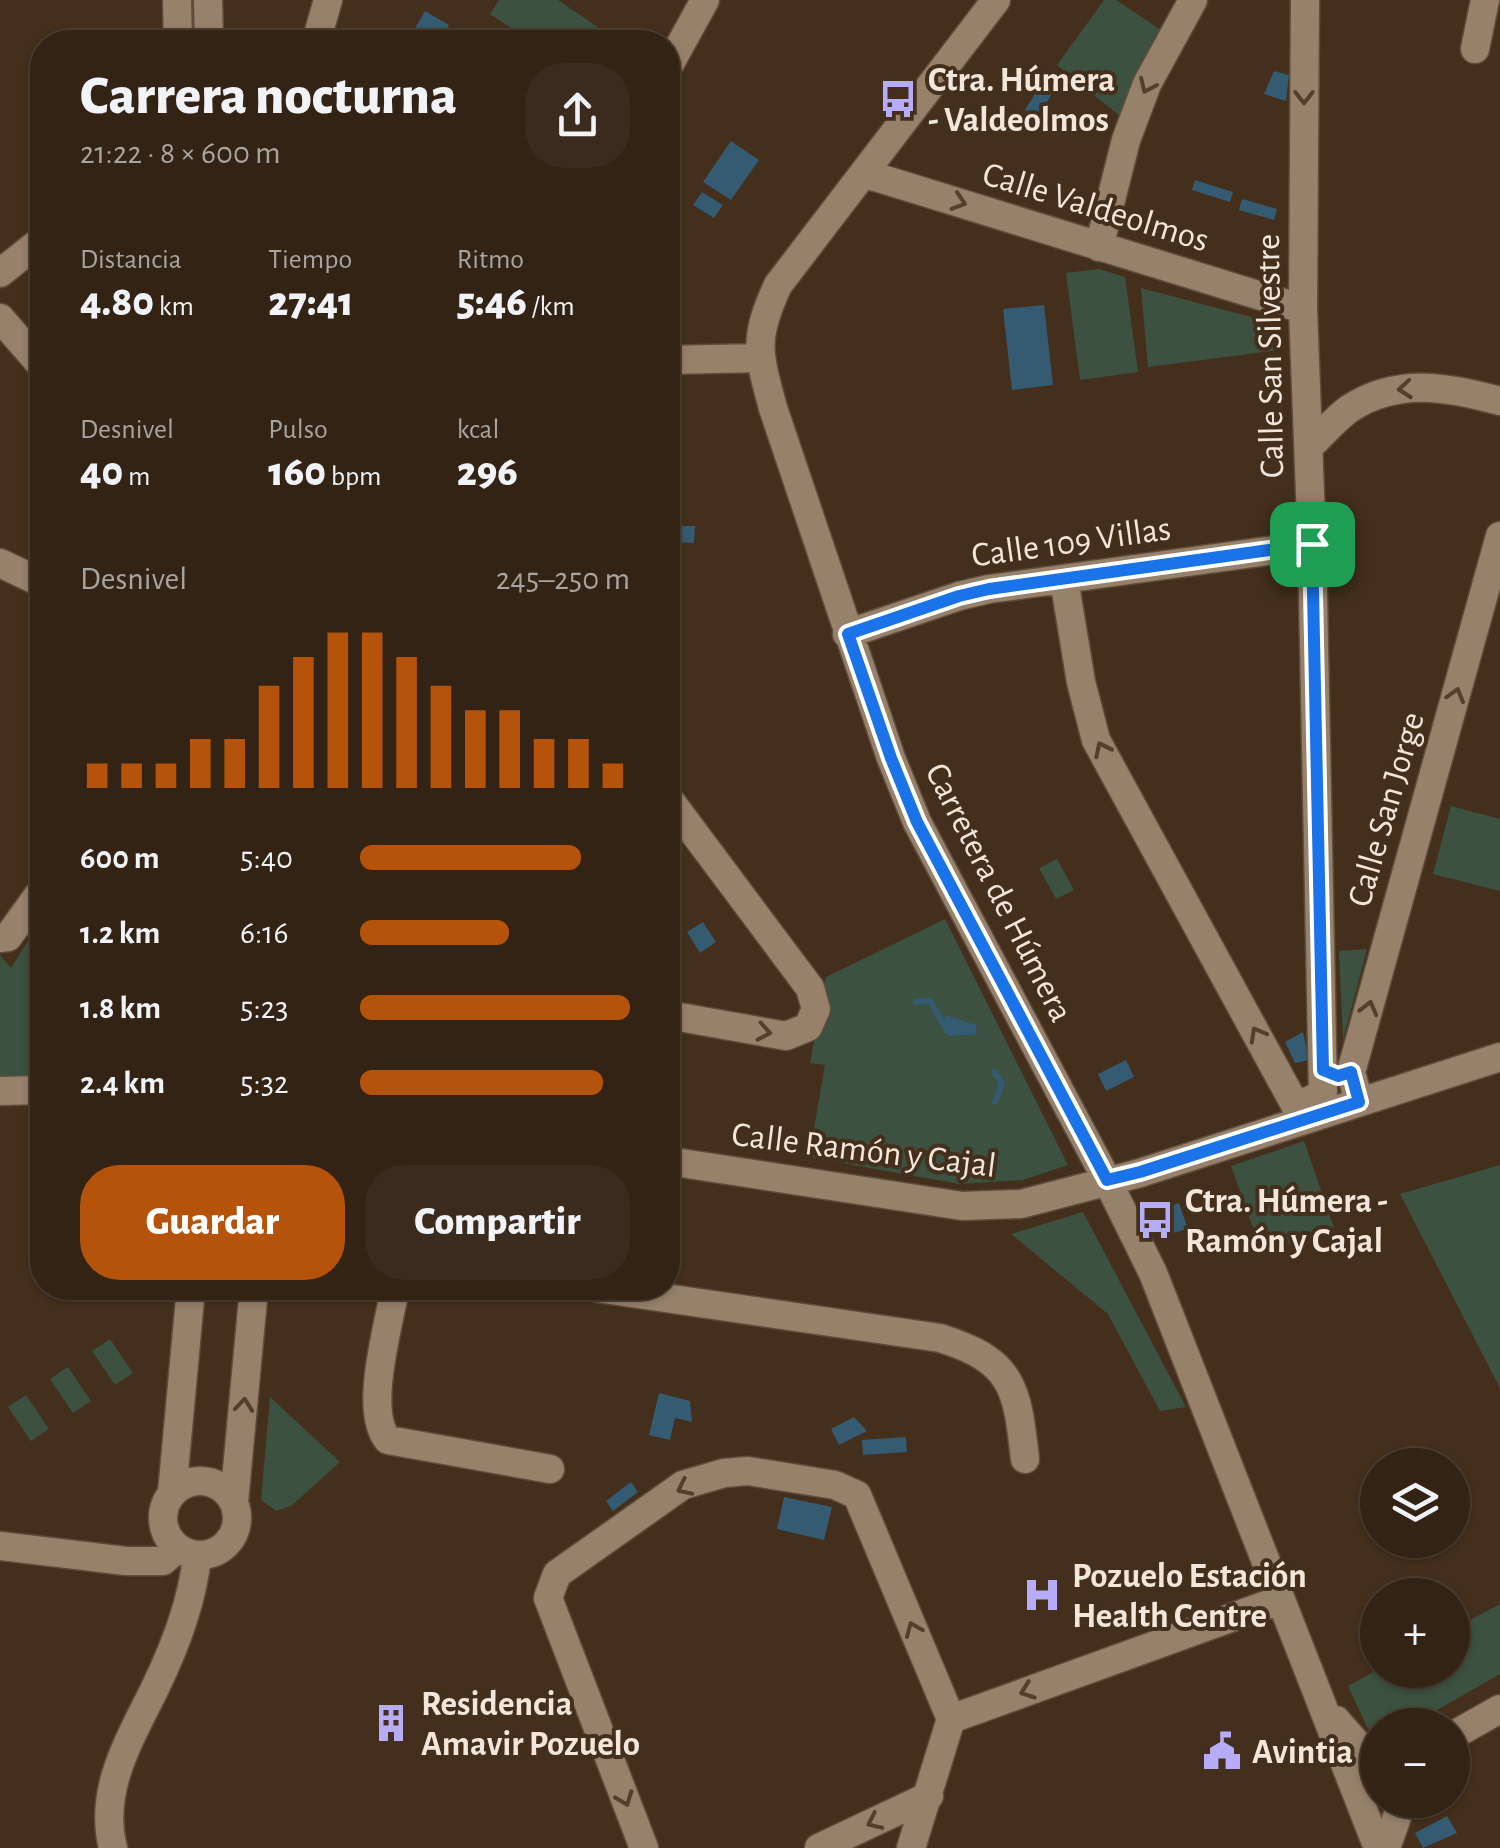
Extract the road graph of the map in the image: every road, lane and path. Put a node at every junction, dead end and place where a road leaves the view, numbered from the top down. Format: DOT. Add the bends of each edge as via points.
graph roads {
  1 [pos="177,0"];
  2 [pos="208,0"];
  3 [pos="328,0"];
  4 [pos="705,0"];
  5 [pos="996,0"];
  6 [pos="1192,0"];
  7 [pos="1305,0"];
  8 [pos="1485,0"];
  9 [pos="178,30"];
  10 [pos="209,30"];
  11 [pos="319,30"];
  12 [pos="680,45"];
  13 [pos="1474,49"];
  14 [pos="866,174"];
  15 [pos="1099,247"];
  16 [pos="30,250"];
  17 [pos="0,274"];
  18 [pos="1303,309"];
  19 [pos="0,318"];
  20 [pos="30,352"];
  21 [pos="759,358"];
  22 [pos="680,360"];
  23 [pos="1500,401"];
  24 [pos="1309,446"];
  25 [pos="1500,536"];
  26 [pos="1312,544"];
  27 [pos="0,563"];
  28 [pos="30,577"];
  29 [pos="1064,580"];
  30 [pos="848,634"];
  31 [pos="680,838"];
  32 [pos="30,907"];
  33 [pos="0,938"];
  34 [pos="680,1017"];
  35 [pos="1500,1057"];
  36 [pos="30,1090"];
  37 [pos="0,1091"];
  38 [pos="1320,1095"];
  39 [pos="680,1163"];
  40 [pos="1107,1180"];
  41 [pos="680,1299"];
  42 [pos="190,1300"];
  43 [pos="253,1300"];
  44 [pos="393,1300"];
  45 [pos="1024,1459"];
  46 [pos="550,1469"];
  47 [pos="172,1493"];
  48 [pos="234,1502"];
  49 [pos="0,1546"];
  50 [pos="188,1552"];
  51 [pos="1280,1600"];
  52 [pos="1320,1701"];
  53 [pos="1500,1709"];
  54 [pos="951,1719"];
  55 [pos="1470,1726"];
  56 [pos="1360,1746"];
  57 [pos="1360,1777"];
  58 [pos="929,1796"];
  59 [pos="1374,1818"];
  60 [pos="1395,1818"];
  61 [pos="113,1848"];
  62 [pos="644,1848"];
  63 [pos="818,1848"];
  64 [pos="911,1848"];
  65 [pos="1382,1848"];
  1 -- 9 [label="street"];
  2 -- 10 [label="street"];
  3 -- 11 [label="street"];
  4 -- 12 [label="street"];
  5 -- 14 [label="street, Carretera de Húmera"];
  6 -- 15 [label="street, one-way" via="1146,84"];
  7 -- 18 [label="street, Calle San Silvestre, one-way"];
  8 -- 13 [label="street"];
  14 -- 15 [label="street, Calle Valdeolmos, one-way"];
  14 -- 21 [label="street, Carretera de Húmera" via="778,285 762,318"];
  15 -- 18 [label="street, Calle Valdeolmos"];
  16 -- 17 [label="street"];
  18 -- 24 [label="street, Calle San Silvestre"];
  19 -- 20 [label="street"];
  21 -- 22 [label="street"];
  21 -- 30 [label="street, Carretera de Húmera"];
  23 -- 24 [label="street, one-way" via="1451,388 1393,388 1349,409"];
  24 -- 26 [label="street, Calle San Silvestre"];
  38 -- 25 [label="street, Calle San Jorge, one-way"];
  26 -- 29 [label="street, Calle 109 Villas"];
  26 -- 38 [label="street, Calle San Silvestre"];
  27 -- 28 [label="street"];
  29 -- 30 [label="street, Calle 109 Villas" via="959,596"];
  38 -- 29 [label="street, one-way" via="1096,740"];
  30 -- 40 [label="street, Carretera de Húmera" via="917,822"];
  34 -- 31 [label="street, one-way" via="786,1036 808,1027 816,1009 810,988"];
  32 -- 33 [label="street" via="8,938"];
  35 -- 38 [label="street, Calle Ramón y Cajal" via="1359,1102"];
  36 -- 37 [label="street"];
  38 -- 40 [label="street, Calle Ramón y Cajal"];
  39 -- 40 [label="street, Calle Ramón y Cajal" via="975,1207 1021,1204"];
  40 -- 51 [label="street, Carretera de Húmera" via="1153,1274"];
  41 -- 45 [label="street" via="965,1346 1008,1377"];
  42 -- 47 [label="street"];
  48 -- 43 [label="street, one-way"];
  44 -- 46 [label="street" via="376,1405 388,1440"];
  47 -- 48 [label="street" via="205,1480"];
  47 -- 50 [label="street" via="162,1516 166,1533"];
  48 -- 50 [label="street" via="232,1538 214,1553"];
  49 -- 50 [label="street" via="126,1560 163,1561"];
  50 -- 61 [label="street" via="178,1636 130,1737 109,1801"];
  51 -- 52 [label="street, Carretera de Húmera"];
  51 -- 54 [label="street, one-way"];
  52 -- 56 [label="street"];
  52 -- 57 [label="street, Carretera de Húmera"];
  53 -- 55 [label="street"];
  54 -- 58 [label="street"];
  54 -- 62 [label="street, one-way" via="857,1495 836,1485 748,1471 683,1485 557,1574 548,1598"];
  58 -- 63 [label="street, one-way"];
  58 -- 64 [label="street"];
  59 -- 65 [label="street, Carretera de Húmera"];
  60 -- 65 [label="street"];
}
